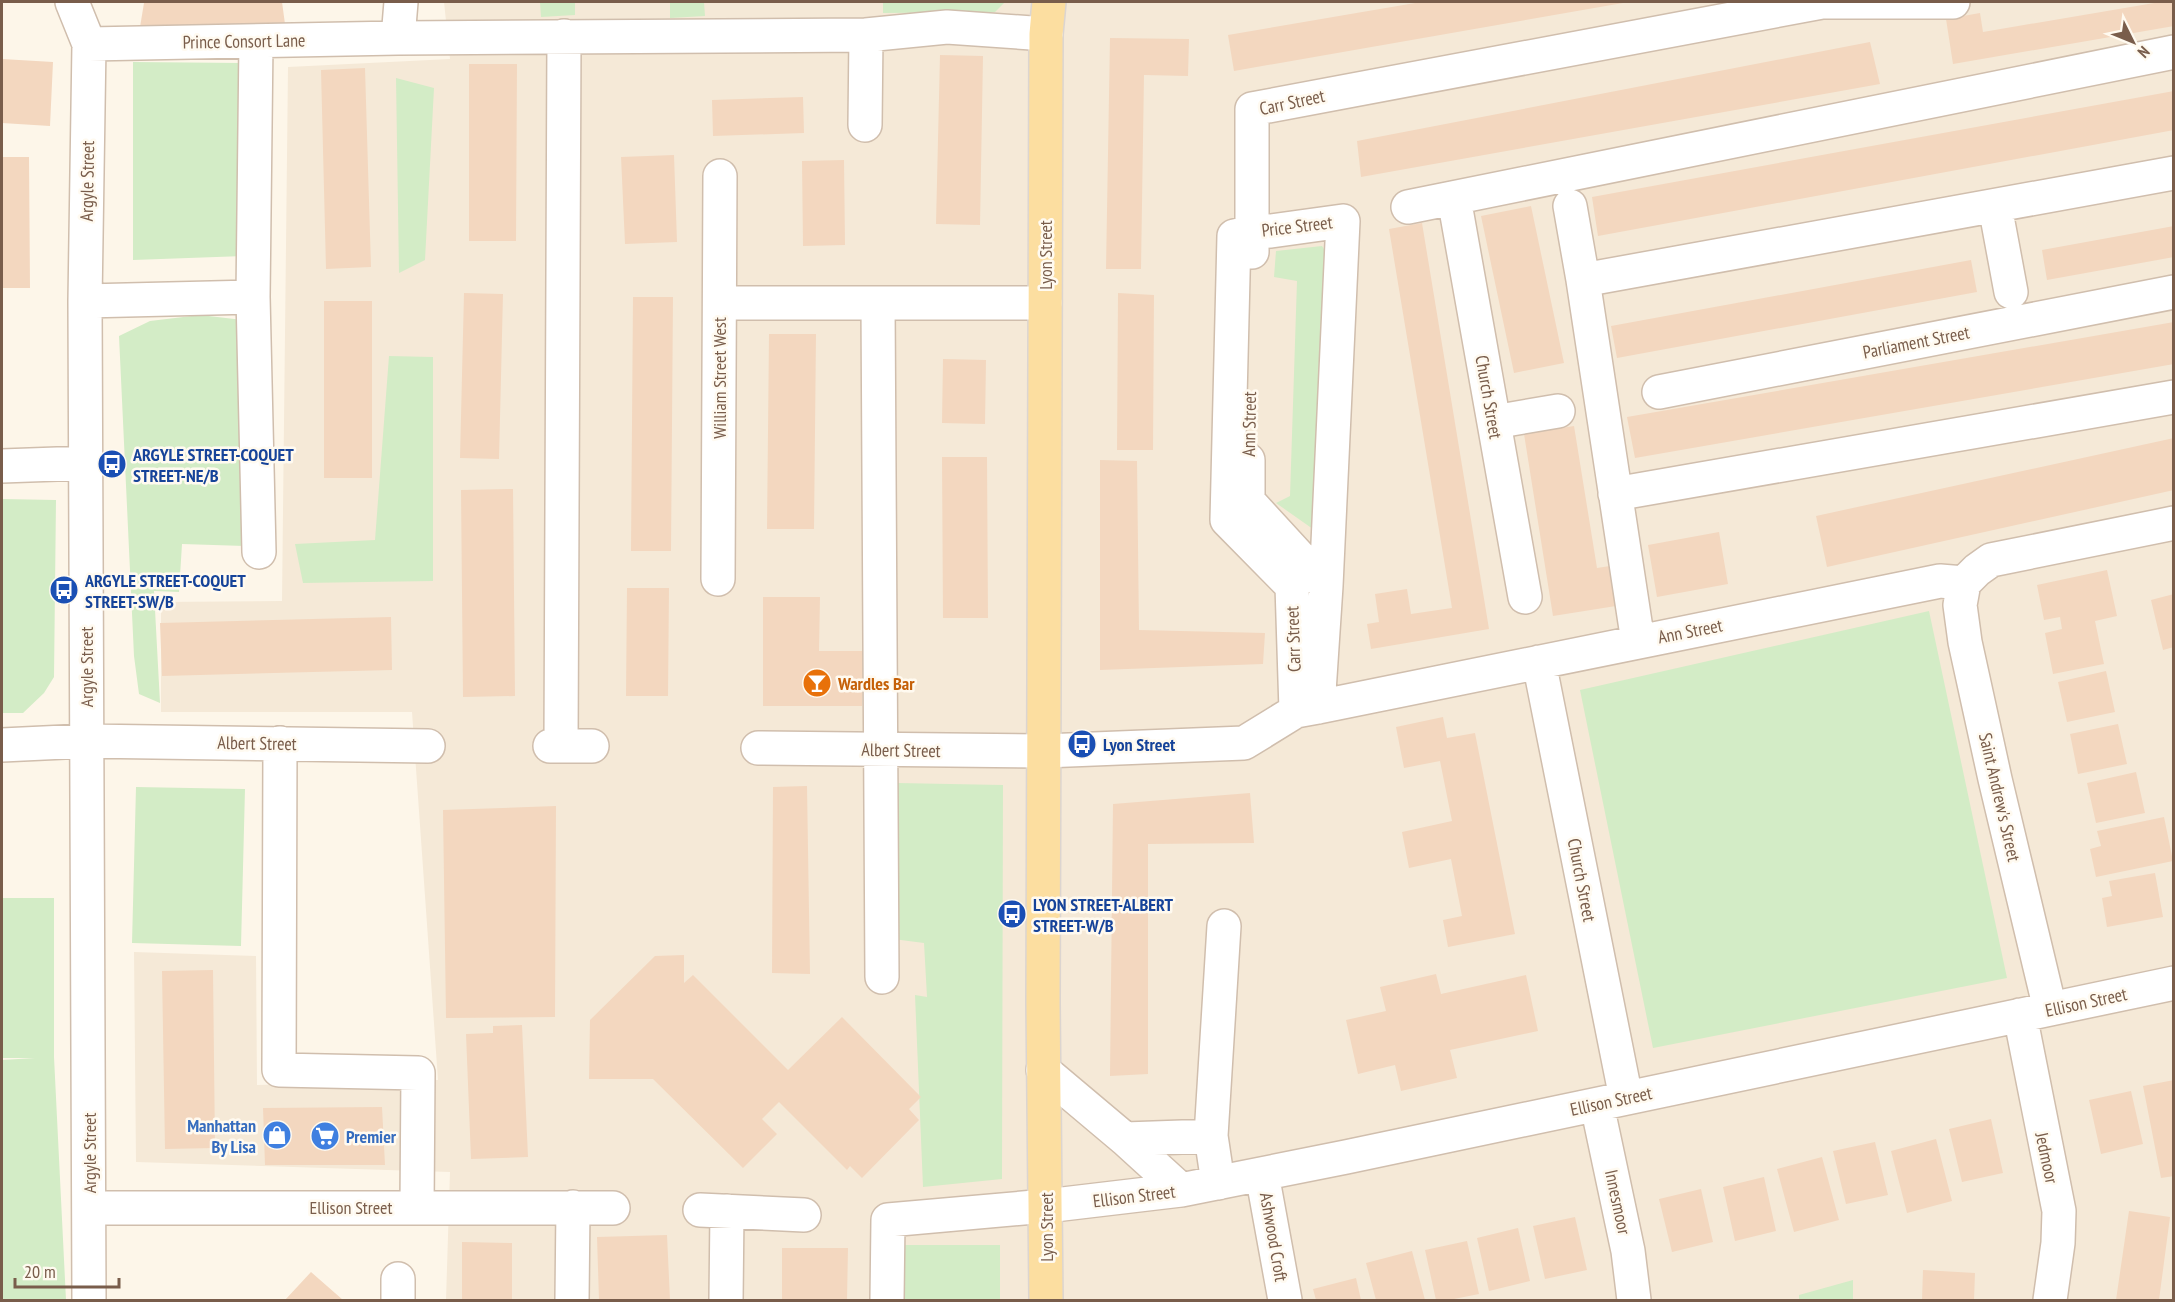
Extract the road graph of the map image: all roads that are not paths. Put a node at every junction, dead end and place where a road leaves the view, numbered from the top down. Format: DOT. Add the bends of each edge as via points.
graph roads {
  1 [pos="72,2"];
  2 [pos="401,2"];
  3 [pos="1049,2"];
  4 [pos="1953,2"];
  5 [pos="1046,34"];
  6 [pos="866,35"];
  7 [pos="564,36"];
  8 [pos="398,39"];
  9 [pos="256,41"];
  10 [pos="89,44"];
  11 [pos="2174,52"];
  12 [pos="865,125"];
  13 [pos="2174,173"];
  14 [pos="720,176"];
  15 [pos="1454,198"];
  16 [pos="1570,206"];
  17 [pos="1995,206"];
  18 [pos="1408,207"];
  19 [pos="1252,232"];
  20 [pos="1582,280"];
  21 [pos="2011,291"];
  22 [pos="2174,292"];
  23 [pos="253,297"];
  24 [pos="85,301"];
  25 [pos="720,303"];
  26 [pos="878,303"];
  27 [pos="1045,303"];
  28 [pos="1659,392"];
  29 [pos="2174,397"];
  30 [pos="1558,411"];
  31 [pos="1494,422"];
  32 [pos="85,463"];
  33 [pos="2,466"];
  34 [pos="1616,494"];
  35 [pos="2174,523"];
  36 [pos="259,552"];
  37 [pos="718,579"];
  38 [pos="1964,583"];
  39 [pos="1326,586"];
  40 [pos="1525,597"];
  41 [pos="1638,642"];
  42 [pos="1539,662"];
  43 [pos="1307,709"];
  44 [pos="86,741"];
  45 [pos="280,743"];
  46 [pos="2,745"];
  47 [pos="428,746"];
  48 [pos="568,746"];
  49 [pos="758,748"];
  50 [pos="882,750"];
  51 [pos="1044,751"];
  52 [pos="1224,926"];
  53 [pos="882,977"];
  54 [pos="2174,983"];
  55 [pos="2035,1012"];
  56 [pos="1043,1070"];
  57 [pos="1611,1101"];
  58 [pos="1211,1136"];
  59 [pos="1125,1139"];
  60 [pos="1262,1174"];
  61 [pos="1218,1183"];
  62 [pos="1181,1190"];
  63 [pos="1046,1206"];
  64 [pos="417,1207"];
  65 [pos="573,1207"];
  66 [pos="89,1208"];
  67 [pos="613,1208"];
  68 [pos="804,1215"];
  69 [pos="89,1300"];
  70 [pos="572,1300"];
  71 [pos="726,1300"];
  72 [pos="887,1300"];
  73 [pos="1046,1300"];
  74 [pos="1285,1300"];
  75 [pos="1634,1300"];
  76 [pos="2050,1300"];
  1 -- 10 [label="street, Argyle Street"];
  2 -- 8 [label="street"];
  3 -- 5 [label="main road, Lyon Street"];
  4 -- 19 [label="street, Carr Street" via="1822,2 1252,109"];
  5 -- 6 [label="street, Prince Consort Lane" via="947,27"];
  5 -- 27 [label="main road, Lyon Street"];
  6 -- 7 [label="street, Prince Consort Lane"];
  6 -- 12 [label="street"];
  7 -- 8 [label="street, Prince Consort Lane"];
  7 -- 48 [label="street"];
  8 -- 9 [label="street, Prince Consort Lane"];
  9 -- 10 [label="street, Prince Consort Lane"];
  9 -- 23 [label="street"];
  10 -- 24 [label="street, Argyle Street"];
  11 -- 15 [label="street"];
  13 -- 17 [label="street"];
  14 -- 25 [label="street, William Street West"];
  15 -- 18 [label="street"];
  15 -- 31 [label="street, Church Street"];
  16 -- 20 [label="street"];
  17 -- 20 [label="street"];
  17 -- 21 [label="street"];
  19 -- 39 [label="street, Ann Street" via="1248,501"];
  19 -- 39 [label="street, Price Street" via="1343,221"];
  19 -- 43 [label="street, Carr Street" via="1234,236 1227,520 1292,586"];
  20 -- 34 [label="street"];
  22 -- 28 [label="street, Parliament Street"];
  23 -- 24 [label="street"];
  23 -- 36 [label="street"];
  24 -- 32 [label="street, Argyle Street"];
  25 -- 26 [label="street"];
  25 -- 37 [label="street, William Street West"];
  26 -- 27 [label="street"];
  26 -- 50 [label="street"];
  27 -- 51 [label="main road, Lyon Street"];
  29 -- 34 [label="street"];
  30 -- 31 [label="street"];
  31 -- 40 [label="street, Church Street"];
  32 -- 33 [label="street"];
  32 -- 44 [label="street, Argyle Street"];
  34 -- 41 [label="street"];
  35 -- 38 [label="street" via="1990,560"];
  38 -- 41 [label="street, Ann Street" via="1940,581"];
  38 -- 55 [label="street, Saint Andrew's Street" via="1960,605 1965,642 1995,779"];
  39 -- 43 [label="street"];
  41 -- 42 [label="street, Ann Street"];
  42 -- 43 [label="street, Ann Street"];
  42 -- 57 [label="street, Church Street"];
  43 -- 51 [label="street, Albert Street" via="1244,743"];
  44 -- 45 [label="street, Albert Street"];
  44 -- 46 [label="street, Albert Street"];
  44 -- 66 [label="street, Argyle Street"];
  45 -- 47 [label="street, Albert Street"];
  45 -- 64 [label="street" via="279,1070 418,1073"];
  49 -- 50 [label="street, Albert Street"];
  50 -- 51 [label="street, Albert Street"];
  50 -- 53 [label="street"];
  51 -- 56 [label="main road, Lyon Street"];
  52 -- 58 [label="street"];
  54 -- 55 [label="street, Ellison Street"];
  55 -- 57 [label="street, Ellison Street"];
  55 -- 76 [label="street, Jedmoor" via="2059,1211"];
  56 -- 59 [label="street"];
  56 -- 63 [label="main road, Lyon Street"];
  57 -- 60 [label="street, Ellison Street"];
  57 -- 75 [label="street, Innesmoor"];
  58 -- 59 [label="street"];
  58 -- 61 [label="street"];
  59 -- 62 [label="street"];
  60 -- 61 [label="street, Ellison Street"];
  60 -- 74 [label="street, Ashwood Croft"];
  61 -- 62 [label="street, Ellison Street"];
  62 -- 63 [label="street, Ellison Street"];
  63 -- 72 [label="street, Ellison Street" via="888,1220"];
  63 -- 73 [label="main road, Lyon Street"];
  64 -- 65 [label="street, Ellison Street"];
  64 -- 66 [label="street, Ellison Street"];
  65 -- 67 [label="street, Ellison Street"];
  65 -- 70 [label="street"];
  66 -- 69 [label="street, Argyle Street"];
  68 -- 71 [label="street" via="713,1210"];
}
